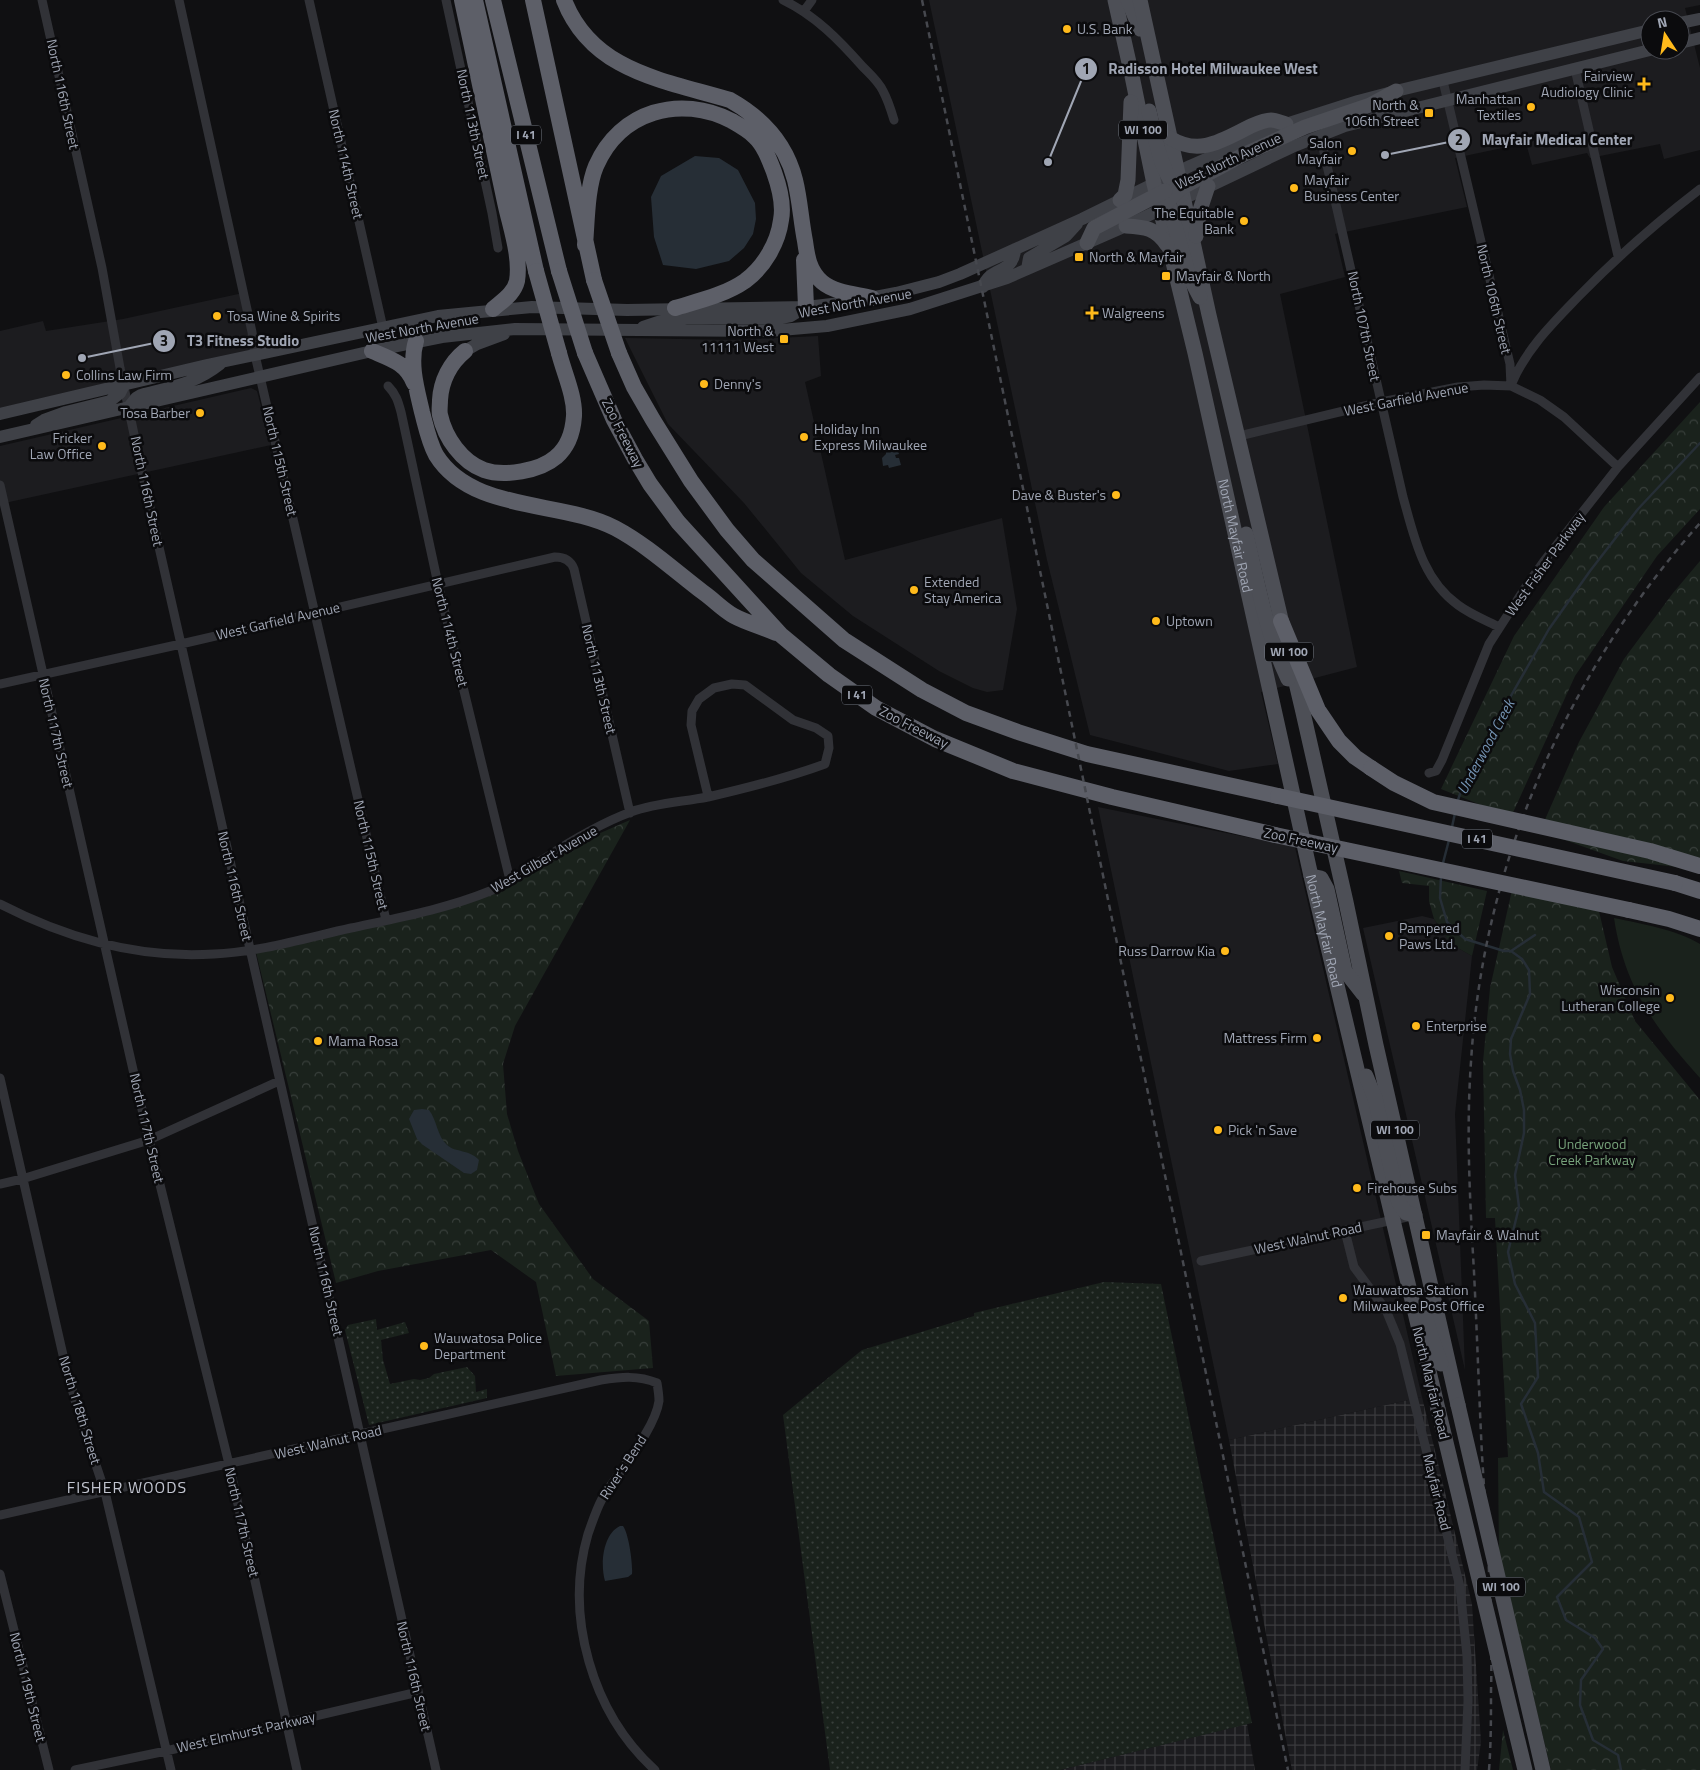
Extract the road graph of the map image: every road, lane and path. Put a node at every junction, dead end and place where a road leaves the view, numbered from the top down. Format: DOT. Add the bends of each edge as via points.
graph roads {
  1 [pos="42,0"];
  2 [pos="179,0"];
  3 [pos="309,0"];
  4 [pos="446,0"];
  5 [pos="462,0"];
  6 [pos="475,0"];
  7 [pos="493,0"];
  8 [pos="533,0"];
  9 [pos="564,0"];
  10 [pos="783,0"];
  11 [pos="812,0"];
  12 [pos="1115,0"];
  13 [pos="1128,0"];
  14 [pos="1140,0"];
  15 [pos="804,11"];
  16 [pos="1640,33"];
  17 [pos="1640,34"];
  18 [pos="1571,49"];
  19 [pos="1640,52"];
  20 [pos="1153,56"];
  21 [pos="1575,68"];
  22 [pos="1132,76"];
  23 [pos="1443,80"];
  24 [pos="1396,91"];
  25 [pos="1475,92"];
  26 [pos="1447,99"];
  27 [pos="894,120"];
  28 [pos="1286,124"];
  29 [pos="1320,135"];
  30 [pos="1170,138"];
  31 [pos="1208,186"];
  32 [pos="1700,189"];
  33 [pos="1170,191"];
  34 [pos="1120,200"];
  35 [pos="1082,219"];
  36 [pos="1126,226"];
  37 [pos="803,230"];
  38 [pos="1087,243"];
  39 [pos="585,244"];
  40 [pos="1169,247"];
  41 [pos="1194,247"];
  42 [pos="498,248"];
  43 [pos="1015,249"];
  44 [pos="1618,256"];
  45 [pos="1028,269"];
  46 [pos="983,287"];
  47 [pos="872,298"];
  48 [pos="806,307"];
  49 [pos="675,308"];
  50 [pos="493,310"];
  51 [pos="446,315"];
  52 [pos="1210,315"];
  53 [pos="384,328"];
  54 [pos="807,328"];
  55 [pos="515,330"];
  56 [pos="634,330"];
  57 [pos="416,342"];
  58 [pos="372,351"];
  59 [pos="466,351"];
  60 [pos="255,355"];
  61 [pos="222,362"];
  62 [pos="261,377"];
  63 [pos="1700,377"];
  64 [pos="124,385"];
  65 [pos="388,386"];
  66 [pos="416,386"];
  67 [pos="1511,386"];
  68 [pos="1381,402"];
  69 [pos="128,408"];
  70 [pos="0,414"];
  71 [pos="27,432"];
  72 [pos="1238,436"];
  73 [pos="0,437"];
  74 [pos="1618,467"];
  75 [pos="0,485"];
  76 [pos="1231,513"];
  77 [pos="555,557"];
  78 [pos="438,584"];
  79 [pos="315,612"];
  80 [pos="1281,621"];
  81 [pos="1499,627"];
  82 [pos="781,635"];
  83 [pos="181,644"];
  84 [pos="42,674"];
  85 [pos="0,684"];
  86 [pos="1302,708"];
  87 [pos="1429,773"];
  88 [pos="708,796"];
  89 [pos="630,812"];
  90 [pos="1700,866"];
  91 [pos="1311,876"];
  92 [pos="510,880"];
  93 [pos="1700,891"];
  94 [pos="0,904"];
  95 [pos="386,920"];
  96 [pos="1700,929"];
  97 [pos="104,944"];
  98 [pos="250,950"];
  99 [pos="1366,997"];
  100 [pos="1351,1044"];
  101 [pos="0,1078"];
  102 [pos="279,1081"];
  103 [pos="149,1140"];
  104 [pos="22,1179"];
  105 [pos="0,1184"];
  106 [pos="1415,1215"];
  107 [pos="1392,1221"];
  108 [pos="1345,1230"];
  109 [pos="1201,1261"];
  110 [pos="657,1383"];
  111 [pos="1458,1402"];
  112 [pos="360,1435"];
  113 [pos="229,1464"];
  114 [pos="106,1492"];
  115 [pos="0,1515"];
  116 [pos="0,1574"];
  117 [pos="418,1692"];
  118 [pos="287,1722"];
  119 [pos="166,1750"];
  120 [pos="49,1770"];
  121 [pos="75,1770"];
  122 [pos="171,1770"];
  123 [pos="297,1770"];
  124 [pos="436,1770"];
  125 [pos="655,1770"];
  126 [pos="1465,1770"];
  127 [pos="1525,1770"];
  128 [pos="1543,1770"];
  1 -- 64 [label="street, North 116th Street" via="102,268"];
  2 -- 60 [label="street, North 115th Street"];
  3 -- 53 [label="street, North 114th Street"];
  4 -- 42 [label="street, North 113th Street"];
  5 -- 50 [label="highway" via="517,264 514,289"];
  6 -- 59 [label="highway, bridge" via="536,271 574,414 567,444 556,458 510,474 484,470 465,458 452,442 440,414 441,390 446,374"];
  7 -- 82 [label="highway, Zoo Freeway / I 41, bridge" via="558,271 585,352 614,420 650,484 678,522"];
  8 -- 39 [label="highway, I 41"];
  9 -- 37 [label="highway" via="576,27 617,62 644,75 730,100 767,129 789,162 796,182"];
  10 -- 15 [label="street"];
  11 -- 15 [label="street"];
  12 -- 22 [label="main road, North Mayfair Road / WI 100"];
  13 -- 20 [label="main road"];
  14 -- 20 [label="main road, North Mayfair Road / WI 100"];
  15 -- 27 [label="street" via="831,32 882,89"];
  16 -- 18 [label="main road, West North Avenue"];
  17 -- 21 [label="main road" via="1588,54"];
  18 -- 23 [label="main road, West North Avenue"];
  18 -- 25 [label="main road" via="1566,60 1555,66 1507,78"];
  19 -- 21 [label="main road, West North Avenue"];
  20 -- 30 [label="main road, North Mayfair Road / WI 100"];
  21 -- 25 [label="main road, West North Avenue"];
  21 -- 44 [label="street"];
  22 -- 33 [label="main road, North Mayfair Road / WI 100"];
  22 -- 34 [label="main road" via="1128,180 1125,195"];
  23 -- 24 [label="main road, West North Avenue"];
  23 -- 26 [label="street, North 106th Street"];
  24 -- 28 [label="main road, West North Avenue"];
  24 -- 33 [label="main road" via="1370,105 1277,138"];
  25 -- 26 [label="main road, West North Avenue"];
  26 -- 29 [label="main road, West North Avenue" via="1373,117"];
  26 -- 67 [label="street, North 106th Street" via="1510,364"];
  28 -- 30 [label="main road" via="1272,120 1260,122 1220,141 1201,146 1188,146"];
  28 -- 33 [label="main road, West North Avenue"];
  29 -- 31 [label="main road, West North Avenue"];
  29 -- 68 [label="street, North 107th Street"];
  30 -- 33 [label="main road, North Mayfair Road / WI 100"];
  31 -- 33 [label="main road, West North Avenue"];
  31 -- 41 [label="main road" via="1199,213"];
  32 -- 44 [label="street"];
  33 -- 34 [label="main road, West North Avenue"];
  33 -- 36 [label="main road, West North Avenue"];
  33 -- 38 [label="main road" via="1094,228"];
  33 -- 40 [label="main road, North Mayfair Road / WI 100"];
  33 -- 41 [label="main road, North Mayfair Road / WI 100"];
  33 -- 52 [label="main road" via="1189,276"];
  34 -- 35 [label="main road, West North Avenue"];
  35 -- 43 [label="main road, West North Avenue"];
  35 -- 45 [label="main road" via="1066,236 1028,258"];
  36 -- 38 [label="main road, West North Avenue"];
  36 -- 40 [label="main road" via="1156,232"];
  37 -- 47 [label="highway" via="810,267 819,280 836,290"];
  37 -- 48 [label="highway"];
  38 -- 45 [label="main road, West North Avenue"];
  39 -- 49 [label="highway" via="590,190 596,166 610,143 626,127 650,113 694,108 721,116 746,130 764,149 778,185 782,219 777,235 760,266 745,281 717,295"];
  39 -- 93 [label="highway, I 41, bridge" via="619,353 634,387 691,481 727,530 753,560 844,640 936,698 966,713 1087,754"];
  40 -- 76 [label="main road, North Mayfair Road / WI 100"];
  41 -- 52 [label="main road, North Mayfair Road / WI 100"];
  43 -- 46 [label="main road" via="1012,262 990,275"];
  43 -- 47 [label="main road, West North Avenue" via="939,282"];
  44 -- 67 [label="street" via="1537,340 1519,366"];
  45 -- 46 [label="main road, West North Avenue"];
  46 -- 54 [label="main road, West North Avenue" via="919,307"];
  47 -- 48 [label="main road, West North Avenue"];
  48 -- 49 [label="main road, West North Avenue"];
  48 -- 54 [label="main road"];
  48 -- 56 [label="main road" via="791,316 774,319 688,318 658,322"];
  49 -- 50 [label="main road, West North Avenue" via="532,307"];
  50 -- 51 [label="main road, West North Avenue"];
  51 -- 53 [label="main road, West North Avenue"];
  51 -- 57 [label="main road" via="424,329"];
  52 -- 72 [label="main road, North Mayfair Road / WI 100"];
  53 -- 60 [label="main road, West North Avenue"];
  54 -- 56 [label="main road, West North Avenue"];
  55 -- 56 [label="main road, West North Avenue"];
  55 -- 57 [label="main road, West North Avenue"];
  55 -- 59 [label="main road"];
  57 -- 58 [label="main road, West North Avenue"];
  57 -- 66 [label="highway" via="413,358"];
  58 -- 62 [label="main road, West North Avenue"];
  58 -- 66 [label="highway" via="405,367"];
  60 -- 61 [label="main road, West North Avenue"];
  60 -- 62 [label="street, North 115th Street"];
  61 -- 64 [label="main road, West North Avenue"];
  61 -- 69 [label="main road" via="188,384 141,395"];
  62 -- 69 [label="main road, West North Avenue"];
  62 -- 79 [label="street, North 115th Street"];
  63 -- 74 [label="street, West Fisher Parkway"];
  64 -- 69 [label="street, North 116th Street"];
  64 -- 70 [label="main road, West North Avenue"];
  64 -- 71 [label="main road" via="110,401 58,414"];
  65 -- 78 [label="street, North 114th Street" via="398,399"];
  66 -- 82 [label="highway" via="435,453 450,472 466,483 496,496 606,524 658,557 733,616"];
  67 -- 68 [label="street, West Garfield Avenue" via="1458,386"];
  67 -- 74 [label="street" via="1540,400 1564,417"];
  68 -- 72 [label="street, West Garfield Avenue"];
  68 -- 81 [label="street, North 107th Street" via="1403,497 1424,563 1453,601"];
  69 -- 71 [label="main road, West North Avenue"];
  69 -- 83 [label="street, North 116th Street"];
  71 -- 73 [label="main road, West North Avenue"];
  72 -- 80 [label="main road, North Mayfair Road / WI 100"];
  74 -- 81 [label="street, West Fisher Parkway" via="1544,561"];
  75 -- 84 [label="street, North 117th Street"];
  76 -- 86 [label="main road" via="1242,519 1267,626"];
  76 -- 91 [label="main road, North Mayfair Road / WI 100"];
  77 -- 78 [label="street, West Garfield Avenue"];
  77 -- 89 [label="street, North 113th Street" via="568,560 574,569"];
  78 -- 79 [label="street, West Garfield Avenue"];
  78 -- 92 [label="street, North 114th Street"];
  79 -- 83 [label="street, West Garfield Avenue"];
  79 -- 95 [label="street, North 115th Street"];
  80 -- 86 [label="main road, North Mayfair Road / WI 100"];
  80 -- 90 [label="highway, bridge" via="1318,710 1339,741 1355,757 1394,783 1432,802 1650,851"];
  81 -- 87 [label="street, West Fisher Parkway" via="1442,760 1436,771"];
  82 -- 96 [label="highway, Zoo Freeway / I 41, bridge" via="828,676 876,708 935,739 1013,771 1112,797 1629,910"];
  83 -- 84 [label="street, West Garfield Avenue"];
  83 -- 98 [label="street, North 116th Street"];
  84 -- 85 [label="street, West Garfield Avenue"];
  84 -- 97 [label="street, North 117th Street"];
  86 -- 99 [label="main road, North Mayfair Road / WI 100"];
  88 -- 88 [label="street, West Gilbert Avenue" via="691,725 692,711 699,699 714,688 745,685 793,720 828,736 825,764 796,775"];
  88 -- 89 [label="street, West Gilbert Avenue"];
  89 -- 92 [label="street, West Gilbert Avenue" via="560,848"];
  91 -- 99 [label="main road" via="1321,878 1327,889 1345,971"];
  91 -- 100 [label="main road, North Mayfair Road / WI 100"];
  92 -- 95 [label="street, West Gilbert Avenue" via="456,902"];
  94 -- 97 [label="street, West Gilbert Avenue" via="65,934"];
  95 -- 98 [label="street, West Gilbert Avenue"];
  97 -- 98 [label="street, West Gilbert Avenue" via="173,954"];
  97 -- 103 [label="street, North 117th Street"];
  98 -- 102 [label="street, North 116th Street"];
  99 -- 106 [label="main road, North Mayfair Road / WI 100"];
  100 -- 106 [label="main road" via="1375,1098 1398,1203 1406,1213"];
  100 -- 107 [label="main road, North Mayfair Road / WI 100"];
  101 -- 104 [label="street, North 118th Street"];
  102 -- 103 [label="street"];
  102 -- 112 [label="street, North 116th Street"];
  103 -- 104 [label="street"];
  103 -- 113 [label="street, North 117th Street"];
  104 -- 105 [label="street"];
  104 -- 114 [label="street, North 118th Street" via="78,1411"];
  106 -- 107 [label="street, West Walnut Road"];
  106 -- 111 [label="main road, North Mayfair Road / WI 100"];
  107 -- 108 [label="street, West Walnut Road"];
  107 -- 111 [label="main road" via="1405,1231 1431,1336"];
  107 -- 127 [label="main road, North Mayfair Road / WI 100, bridge"];
  108 -- 109 [label="street, West Walnut Road"];
  108 -- 126 [label="street, Mayfair Road" via="1354,1267 1386,1310 1400,1344 1460,1587 1467,1656"];
  110 -- 112 [label="street, West Walnut Road" via="633,1377 601,1380"];
  110 -- 125 [label="street, River's Bend" via="655,1414 601,1501 591,1527 583,1551 579,1599 584,1640 594,1678 620,1729"];
  111 -- 128 [label="main road, North Mayfair Road / WI 100, bridge"];
  112 -- 113 [label="street, West Walnut Road"];
  112 -- 117 [label="street, North 116th Street"];
  113 -- 114 [label="street, West Walnut Road"];
  113 -- 118 [label="street, North 117th Street"];
  114 -- 115 [label="street, West Walnut Road"];
  114 -- 119 [label="street, North 118th Street"];
  116 -- 120 [label="street, North 119th Street"];
  117 -- 118 [label="street, West Elmhurst Parkway"];
  117 -- 124 [label="street, North 116th Street"];
  118 -- 119 [label="street, West Elmhurst Parkway"];
  118 -- 123 [label="street, North 117th Street"];
  119 -- 121 [label="street, West Elmhurst Parkway"];
  119 -- 122 [label="street, North 118th Street"];
}
